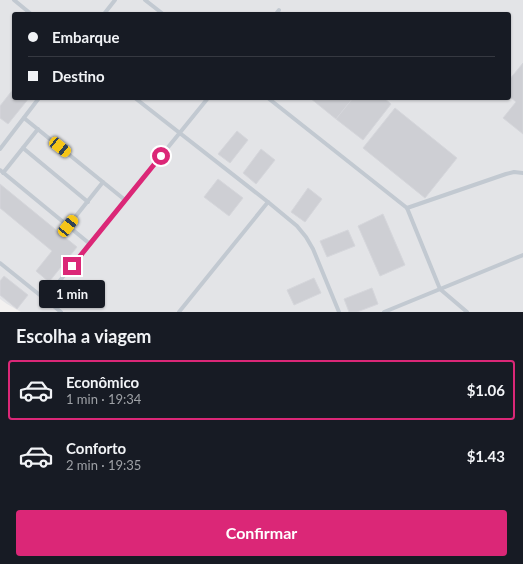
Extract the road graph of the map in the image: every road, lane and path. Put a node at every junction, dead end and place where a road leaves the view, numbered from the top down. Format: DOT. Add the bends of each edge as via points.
graph roads {
  1 [pos="14,0"];
  2 [pos="114,0"];
  3 [pos="145,0"];
  4 [pos="29,12"];
  5 [pos="105,12"];
  6 [pos="160,12"];
  7 [pos="38,100"];
  8 [pos="138,100"];
  9 [pos="206,100"];
  10 [pos="271,100"];
  11 [pos="24,118"];
  12 [pos="38,129"];
  13 [pos="179,133"];
  14 [pos="0,148"];
  15 [pos="23,148"];
  16 [pos="2,171"];
  17 [pos="523,173"];
  18 [pos="104,182"];
  19 [pos="125,200"];
  20 [pos="88,202"];
  21 [pos="268,202"];
  22 [pos="407,208"];
  23 [pos="68,226"];
  24 [pos="90,244"];
  25 [pos="523,255"];
  26 [pos="0,263"];
  27 [pos="440,289"];
  28 [pos="45,299"];
  29 [pos="61,312"];
  30 [pos="179,312"];
  31 [pos="339,312"];
  32 [pos="384,312"];
  33 [pos="467,312"];
  1 -- 4 [label="lane"];
  2 -- 5 [label="lane"];
  3 -- 6 [label="lane"];
  7 -- 11 [label="lane"];
  8 -- 13 [label="lane"];
  9 -- 13 [label="lane"];
  10 -- 22 [label="lane"];
  11 -- 12 [label="lane"];
  11 -- 14 [label="lane"];
  12 -- 15 [label="lane"];
  12 -- 18 [label="lane"];
  13 -- 19 [label="lane"];
  13 -- 21 [label="lane"];
  15 -- 16 [label="lane"];
  15 -- 20 [label="lane"];
  16 -- 23 [label="lane"];
  17 -- 22 [label="lane" via="506,174"];
  18 -- 19 [label="lane"];
  18 -- 20 [label="lane"];
  19 -- 24 [label="lane"];
  20 -- 23 [label="lane"];
  21 -- 30 [label="lane"];
  21 -- 31 [label="lane" via="306,237"];
  22 -- 27 [label="lane"];
  23 -- 24 [label="lane"];
  24 -- 28 [label="lane"];
  25 -- 27 [label="lane"];
  26 -- 28 [label="lane"];
  27 -- 32 [label="lane"];
  27 -- 33 [label="lane"];
  28 -- 29 [label="lane"];
}
